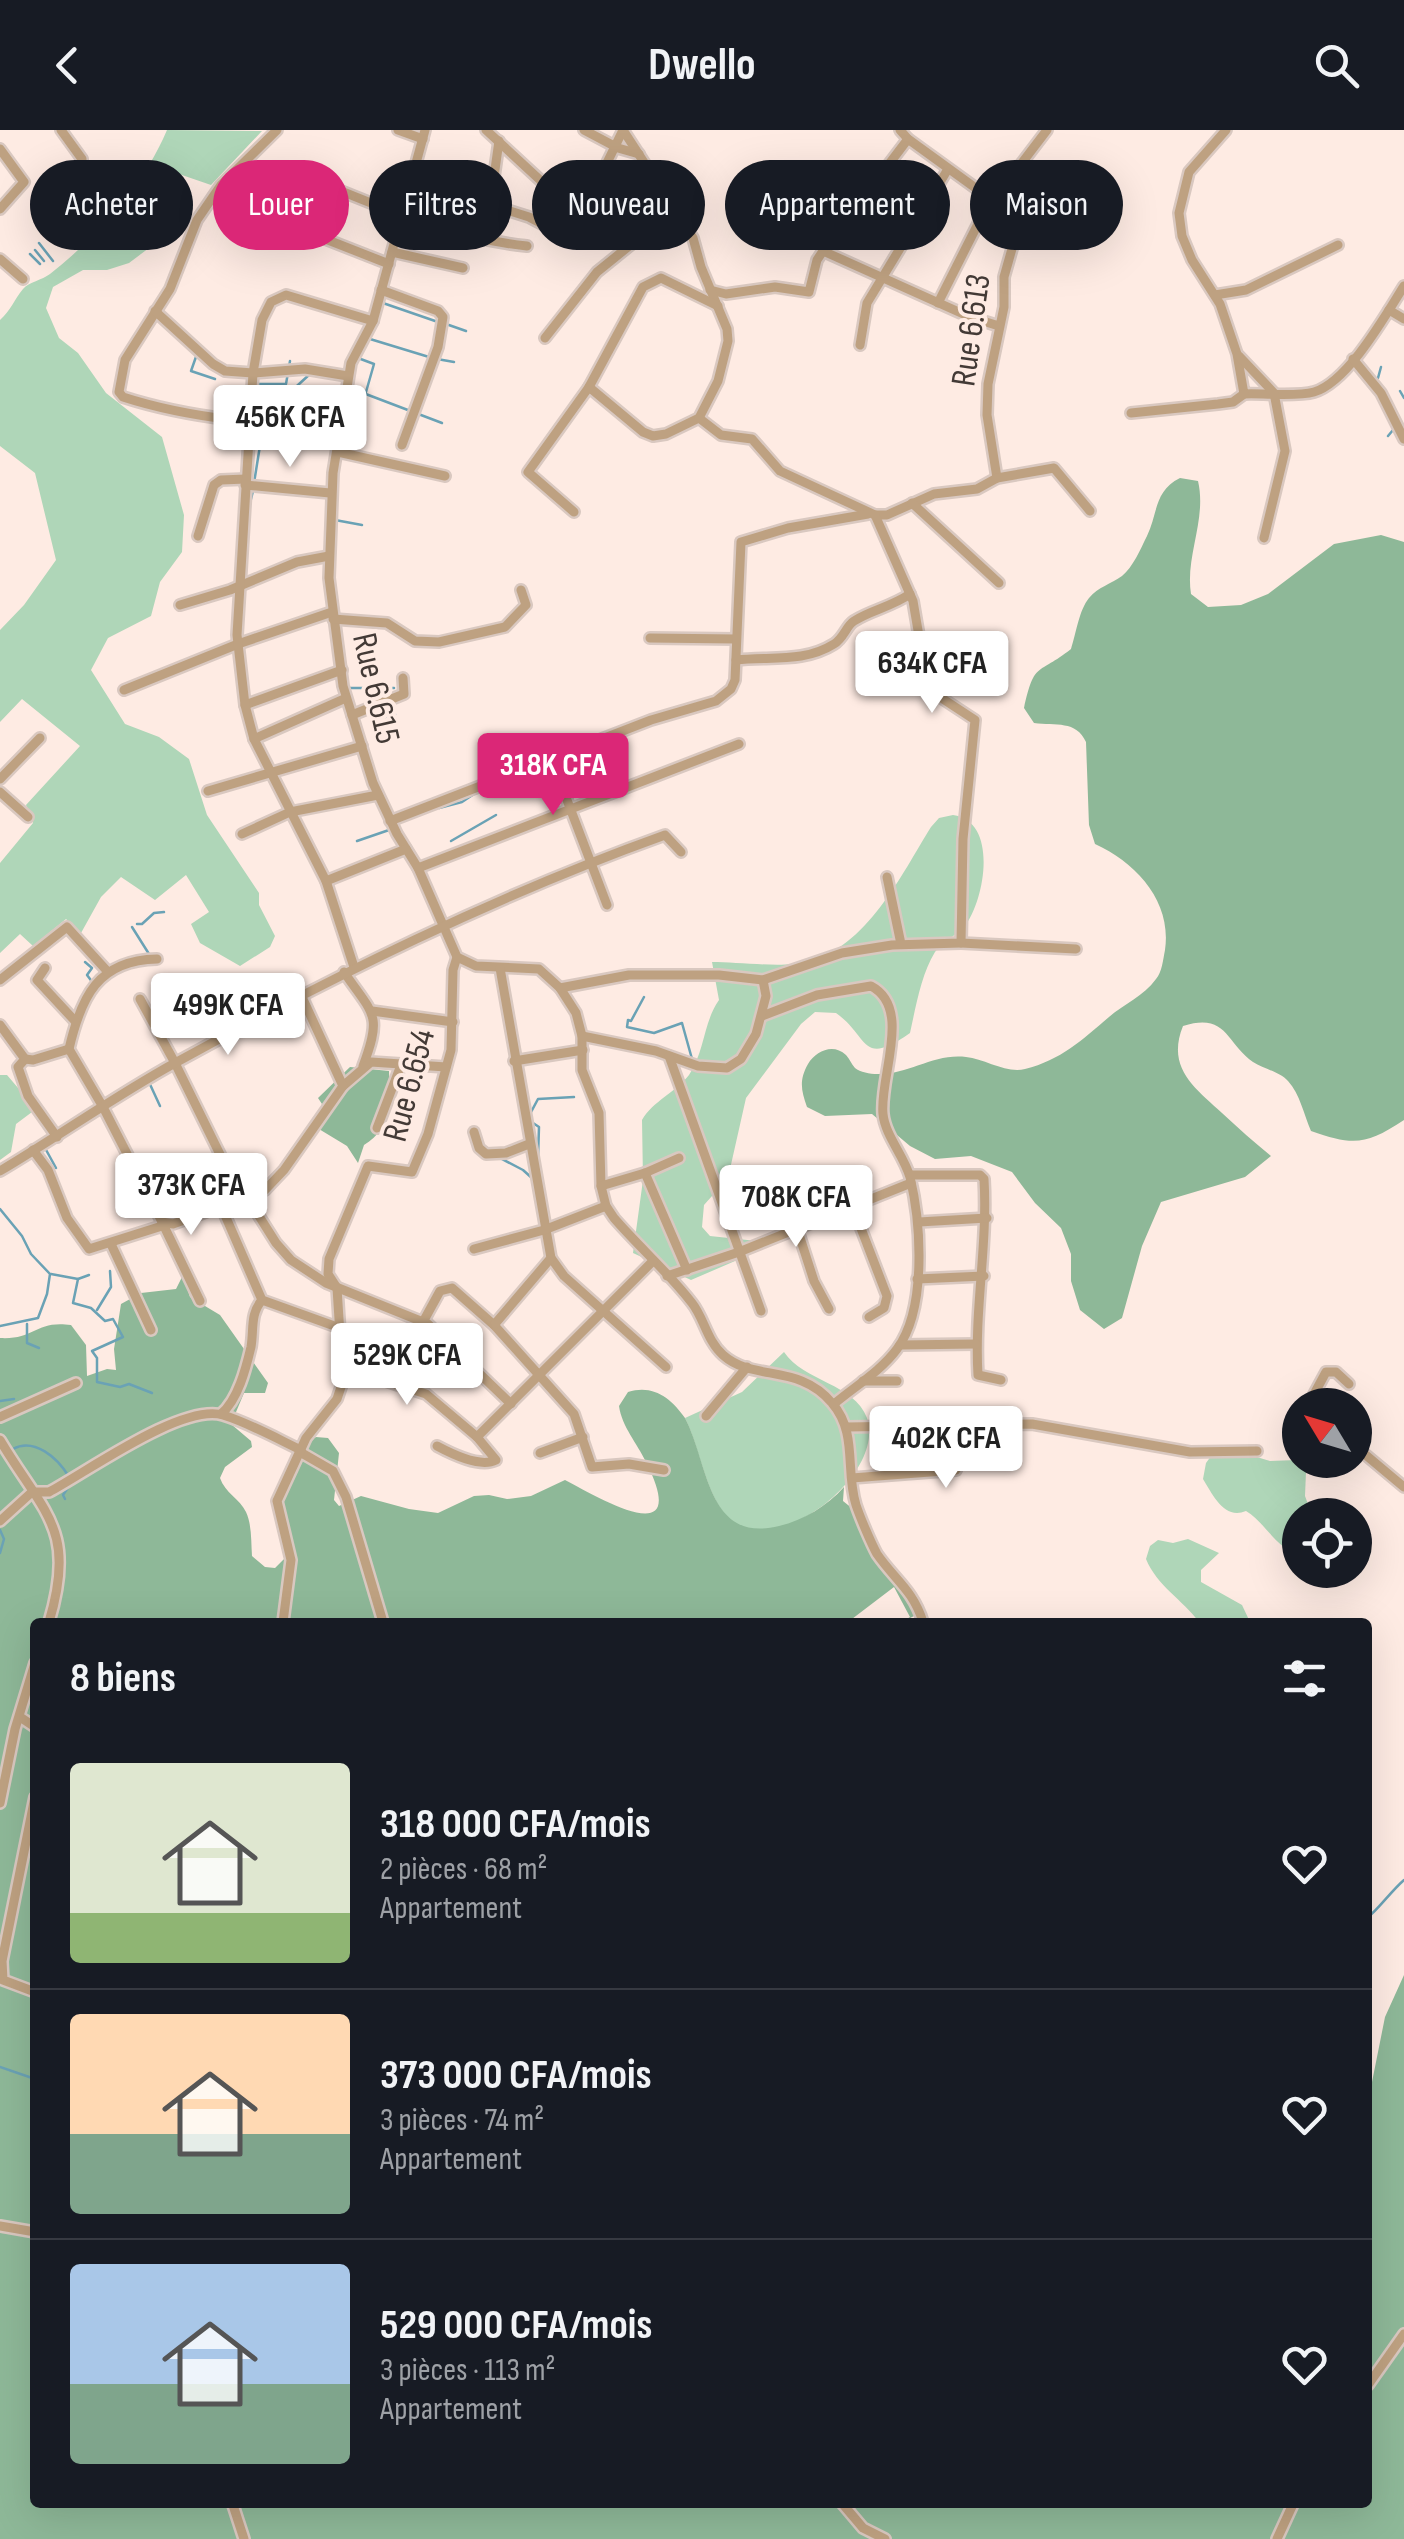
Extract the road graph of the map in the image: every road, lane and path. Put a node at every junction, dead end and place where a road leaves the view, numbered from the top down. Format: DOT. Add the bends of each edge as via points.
graph roads {
  1 [pos="61,130"];
  2 [pos="277,130"];
  3 [pos="398,130"];
  4 [pos="486,130"];
  5 [pos="584,130"];
  6 [pos="623,130"];
  7 [pos="900,130"];
  8 [pos="1047,130"];
  9 [pos="1226,130"];
  10 [pos="424,135"];
  11 [pos="908,139"];
  12 [pos="499,141"];
  13 [pos="614,146"];
  14 [pos="0,148"];
  15 [pos="640,154"];
  16 [pos="82,159"];
  17 [pos="417,160"];
  18 [pos="496,160"];
  19 [pos="644,160"];
  20 [pos="937,160"];
  21 [pos="1025,160"];
  22 [pos="0,209"];
  23 [pos="970,240"];
  24 [pos="512,244"];
  25 [pos="1338,245"];
  26 [pos="526,246"];
  27 [pos="349,249"];
  28 [pos="624,250"];
  29 [pos="697,250"];
  30 [pos="898,250"];
  31 [pos="1012,250"];
  32 [pos="392,252"];
  33 [pos="824,252"];
  34 [pos="0,259"];
  35 [pos="388,264"];
  36 [pos="463,268"];
  37 [pos="881,278"];
  38 [pos="22,279"];
  39 [pos="1404,286"];
  40 [pos="382,290"];
  41 [pos="710,290"];
  42 [pos="1215,295"];
  43 [pos="938,303"];
  44 [pos="718,306"];
  45 [pos="1388,310"];
  46 [pos="155,311"];
  47 [pos="1404,319"];
  48 [pos="373,321"];
  49 [pos="1000,326"];
  50 [pos="545,338"];
  51 [pos="860,345"];
  52 [pos="1237,354"];
  53 [pos="1353,359"];
  54 [pos="252,373"];
  55 [pos="348,376"];
  56 [pos="589,387"];
  57 [pos="1274,393"];
  58 [pos="1244,394"];
  59 [pos="1131,413"];
  60 [pos="699,418"];
  61 [pos="250,424"];
  62 [pos="341,428"];
  63 [pos="1404,440"];
  64 [pos="402,445"];
  65 [pos="338,452"];
  66 [pos="445,476"];
  67 [pos="997,478"];
  68 [pos="246,482"];
  69 [pos="330,494"];
  70 [pos="912,504"];
  71 [pos="1090,511"];
  72 [pos="574,512"];
  73 [pos="872,515"];
  74 [pos="198,536"];
  75 [pos="1264,538"];
  76 [pos="328,556"];
  77 [pos="999,582"];
  78 [pos="237,586"];
  79 [pos="521,590"];
  80 [pos="910,594"];
  81 [pos="180,605"];
  82 [pos="332,616"];
  83 [pos="650,638"];
  84 [pos="736,639"];
  85 [pos="238,644"];
  86 [pos="736,660"];
  87 [pos="342,670"];
  88 [pos="403,678"];
  89 [pos="124,690"];
  90 [pos="346,698"];
  91 [pos="245,705"];
  92 [pos="352,714"];
  93 [pos="40,738"];
  94 [pos="254,740"];
  95 [pos="739,744"];
  96 [pos="362,746"];
  97 [pos="550,758"];
  98 [pos="270,772"];
  99 [pos="0,779"];
  100 [pos="208,790"];
  101 [pos="0,792"];
  102 [pos="378,795"];
  103 [pos="571,810"];
  104 [pos="290,812"];
  105 [pos="28,817"];
  106 [pos="390,821"];
  107 [pos="242,834"];
  108 [pos="406,849"];
  109 [pos="681,852"];
  110 [pos="592,863"];
  111 [pos="418,868"];
  112 [pos="887,876"];
  113 [pos="326,882"];
  114 [pos="606,905"];
  115 [pos="443,924"];
  116 [pos="901,944"];
  117 [pos="961,944"];
  118 [pos="1076,949"];
  119 [pos="458,957"];
  120 [pos="157,959"];
  121 [pos="45,968"];
  122 [pos="500,968"];
  123 [pos="349,969"];
  124 [pos="108,972"];
  125 [pos="0,980"];
  126 [pos="763,980"];
  127 [pos="560,988"];
  128 [pos="301,995"];
  129 [pos="140,999"];
  130 [pos="372,1011"];
  131 [pos="762,1016"];
  132 [pos="75,1022"];
  133 [pos="453,1022"];
  134 [pos="0,1026"];
  135 [pos="582,1036"];
  136 [pos="68,1049"];
  137 [pos="583,1050"];
  138 [pos="668,1056"];
  139 [pos="25,1059"];
  140 [pos="514,1061"];
  141 [pos="176,1063"];
  142 [pos="401,1065"];
  143 [pos="363,1066"];
  144 [pos="446,1067"];
  145 [pos="344,1086"];
  146 [pos="103,1106"];
  147 [pos="378,1128"];
  148 [pos="474,1132"];
  149 [pos="56,1137"];
  150 [pos="529,1144"];
  151 [pos="34,1150"];
  152 [pos="679,1158"];
  153 [pos="0,1171"];
  154 [pos="645,1173"];
  155 [pos="910,1179"];
  156 [pos="601,1186"];
  157 [pos="786,1190"];
  158 [pos="244,1197"];
  159 [pos="852,1204"];
  160 [pos="220,1206"];
  161 [pos="606,1206"];
  162 [pos="986,1218"];
  163 [pos="162,1222"];
  164 [pos="919,1222"];
  165 [pos="797,1229"];
  166 [pos="544,1230"];
  167 [pos="111,1244"];
  168 [pos="474,1249"];
  169 [pos="740,1252"];
  170 [pos="550,1258"];
  171 [pos="653,1261"];
  172 [pos="687,1270"];
  173 [pos="668,1276"];
  174 [pos="984,1276"];
  175 [pos="917,1279"];
  176 [pos="337,1288"];
  177 [pos="262,1300"];
  178 [pos="200,1301"];
  179 [pos="829,1308"];
  180 [pos="604,1311"];
  181 [pos="761,1311"];
  182 [pos="869,1317"];
  183 [pos="423,1322"];
  184 [pos="494,1325"];
  185 [pos="340,1328"];
  186 [pos="151,1330"];
  187 [pos="976,1344"];
  188 [pos="900,1345"];
  189 [pos="666,1366"];
  190 [pos="342,1367"];
  191 [pos="747,1367"];
  192 [pos="541,1374"];
  193 [pos="862,1380"];
  194 [pos="1002,1380"];
  195 [pos="897,1381"];
  196 [pos="76,1383"];
  197 [pos="1350,1384"];
  198 [pos="1317,1388"];
  199 [pos="512,1404"];
  200 [pos="834,1404"];
  201 [pos="221,1414"];
  202 [pos="706,1416"];
  203 [pos="0,1417"];
  204 [pos="951,1425"];
  205 [pos="847,1426"];
  206 [pos="477,1437"];
  207 [pos="584,1437"];
  208 [pos="0,1440"];
  209 [pos="437,1446"];
  210 [pos="300,1451"];
  211 [pos="1257,1451"];
  212 [pos="540,1454"];
  213 [pos="1372,1461"];
  214 [pos="664,1470"];
  215 [pos="852,1478"];
  216 [pos="1404,1488"];
  217 [pos="32,1492"];
  218 [pos="0,1521"];
  219 [pos="50,1618"];
  220 [pos="284,1618"];
  221 [pos="383,1618"];
  222 [pos="922,1618"];
  223 [pos="30,1682"];
  224 [pos="20,1717"];
  225 [pos="30,1724"];
  226 [pos="15,1732"];
  227 [pos="1,1734"];
  228 [pos="0,1803"];
  229 [pos="30,1822"];
  230 [pos="30,1990"];
  231 [pos="0,2226"];
  232 [pos="30,2231"];
  233 [pos="1404,2334"];
  234 [pos="1372,2379"];
  235 [pos="234,2508"];
  236 [pos="846,2508"];
  237 [pos="1291,2508"];
  238 [pos="244,2539"];
  239 [pos="885,2539"];
  240 [pos="1277,2539"];
  1 -- 16 [label="street"];
  2 -- 46 [label="street" via="212,196"];
  3 -- 10 [label="street"];
  4 -- 12 [label="street"];
  5 -- 13 [label="street"];
  6 -- 13 [label="street"];
  6 -- 15 [label="street"];
  7 -- 11 [label="street"];
  8 -- 21 [label="street"];
  9 -- 42 [label="street" via="1189,172 1179,208 1182,236"];
  10 -- 17 [label="street, Rue 6.615"];
  11 -- 20 [label="street"];
  11 -- 33 [label="street"];
  12 -- 13 [label="street" via="582,214"];
  12 -- 18 [label="street"];
  13 -- 15 [label="street"];
  14 -- 22 [label="street" via="24,182"];
  15 -- 19 [label="street"];
  23 -- 43 [label="street"];
  24 -- 26 [label="street"];
  25 -- 42 [label="street" via="1246,290"];
  27 -- 35 [label="street"];
  28 -- 50 [label="street" via="597,272"];
  29 -- 41 [label="street"];
  30 -- 37 [label="street"];
  31 -- 49 [label="street, Rue 6.613"];
  32 -- 35 [label="street, Rue 6.615"];
  32 -- 36 [label="street"];
  33 -- 37 [label="street"];
  33 -- 41 [label="street" via="809,292"];
  34 -- 38 [label="street"];
  35 -- 40 [label="street, Rue 6.615"];
  37 -- 43 [label="street"];
  37 -- 51 [label="street" via="862,318"];
  39 -- 45 [label="street"];
  40 -- 48 [label="street, Rue 6.615"];
  40 -- 64 [label="street" via="443,317"];
  41 -- 44 [label="street"];
  42 -- 52 [label="street"];
  43 -- 49 [label="street"];
  44 -- 56 [label="street" via="661,278 652,280"];
  44 -- 60 [label="street" via="728,341"];
  45 -- 47 [label="street"];
  45 -- 53 [label="street"];
  46 -- 54 [label="street" via="218,368"];
  46 -- 61 [label="street" via="125,360 119,392 165,411"];
  48 -- 54 [label="street" via="278,296 262,320"];
  48 -- 55 [label="street, Rue 6.615"];
  49 -- 67 [label="street, Rue 6.613" via="987,415"];
  52 -- 57 [label="street"];
  52 -- 58 [label="street"];
  53 -- 57 [label="street" via="1324,388"];
  53 -- 63 [label="street" via="1381,393"];
  54 -- 55 [label="street" via="306,369"];
  54 -- 61 [label="street"];
  55 -- 62 [label="street, Rue 6.615"];
  56 -- 60 [label="street" via="653,436"];
  56 -- 72 [label="street" via="528,472"];
  57 -- 58 [label="street"];
  57 -- 75 [label="street" via="1285,451"];
  58 -- 59 [label="street" via="1232,402"];
  60 -- 73 [label="street" via="721,435 752,439 780,471"];
  61 -- 62 [label="street"];
  61 -- 68 [label="street"];
  62 -- 65 [label="street, Rue 6.615"];
  65 -- 66 [label="street"];
  65 -- 69 [label="street, Rue 6.615"];
  67 -- 70 [label="street"];
  67 -- 71 [label="street" via="1054,468"];
  68 -- 69 [label="street"];
  68 -- 74 [label="street" via="214,485"];
  68 -- 78 [label="street"];
  69 -- 76 [label="street, Rue 6.615"];
  70 -- 73 [label="street"];
  70 -- 77 [label="street"];
  73 -- 80 [label="street"];
  73 -- 84 [label="street" via="741,542"];
  76 -- 78 [label="street"];
  76 -- 82 [label="street, Rue 6.615"];
  78 -- 81 [label="street"];
  78 -- 85 [label="street"];
  79 -- 82 [label="street" via="526,605 509,625 439,642 415,640 387,623"];
  80 -- 86 [label="street" via="852,621 833,645 792,659"];
  80 -- 117 [label="street" via="921,648 942,670 943,699 975,720"];
  82 -- 85 [label="street"];
  82 -- 87 [label="street, Rue 6.615"];
  83 -- 84 [label="street"];
  84 -- 86 [label="street"];
  85 -- 89 [label="street"];
  85 -- 91 [label="street"];
  86 -- 97 [label="street" via="731,689 716,701"];
  87 -- 90 [label="street, Rue 6.615"];
  87 -- 91 [label="street"];
  88 -- 92 [label="street" via="404,694"];
  90 -- 92 [label="street, Rue 6.615"];
  90 -- 94 [label="street"];
  91 -- 94 [label="street"];
  92 -- 96 [label="street, Rue 6.615"];
  93 -- 99 [label="street"];
  94 -- 98 [label="street"];
  95 -- 103 [label="street"];
  96 -- 98 [label="street"];
  96 -- 102 [label="street, Rue 6.615"];
  97 -- 103 [label="street"];
  97 -- 106 [label="street"];
  98 -- 100 [label="street"];
  98 -- 104 [label="street"];
  101 -- 105 [label="street"];
  102 -- 104 [label="street"];
  102 -- 106 [label="street, Rue 6.615"];
  103 -- 110 [label="street"];
  103 -- 111 [label="street"];
  104 -- 107 [label="street"];
  104 -- 113 [label="street"];
  106 -- 108 [label="street, Rue 6.615"];
  108 -- 111 [label="street, Rue 6.615"];
  108 -- 113 [label="street"];
  109 -- 110 [label="street" via="666,835"];
  110 -- 114 [label="street"];
  110 -- 115 [label="street"];
  111 -- 115 [label="street, Rue 6.615"];
  112 -- 116 [label="street"];
  113 -- 123 [label="street"];
  115 -- 119 [label="street, Rue 6.615"];
  115 -- 123 [label="street"];
  116 -- 117 [label="street"];
  116 -- 126 [label="street" via="842,953"];
  117 -- 118 [label="street"];
  119 -- 122 [label="street"];
  119 -- 133 [label="street, Rue 6.654"];
  120 -- 124 [label="street"];
  121 -- 132 [label="street" via="37,980"];
  122 -- 127 [label="street" via="539,969"];
  122 -- 140 [label="street"];
  123 -- 128 [label="street"];
  123 -- 130 [label="street"];
  124 -- 125 [label="street" via="67,927"];
  124 -- 132 [label="street"];
  126 -- 127 [label="street" via="628,975"];
  126 -- 131 [label="street"];
  127 -- 135 [label="street"];
  128 -- 141 [label="street"];
  128 -- 145 [label="street"];
  129 -- 141 [label="street"];
  130 -- 133 [label="street"];
  130 -- 143 [label="street" via="375,1032"];
  131 -- 138 [label="street" via="742,1059 727,1068"];
  131 -- 155 [label="street" via="848,988 871,986 884,994 894,1018 882,1111"];
  132 -- 136 [label="street"];
  133 -- 144 [label="street, Rue 6.654"];
  134 -- 139 [label="street"];
  135 -- 137 [label="street"];
  135 -- 138 [label="street"];
  136 -- 139 [label="street"];
  136 -- 146 [label="street"];
  137 -- 140 [label="street"];
  137 -- 156 [label="street" via="582,1070 599,1112"];
  138 -- 169 [label="street"];
  139 -- 149 [label="street" via="18,1067 28,1096"];
  140 -- 150 [label="street"];
  141 -- 146 [label="street"];
  141 -- 158 [label="street"];
  142 -- 143 [label="street"];
  142 -- 144 [label="street"];
  142 -- 147 [label="street"];
  143 -- 145 [label="street"];
  144 -- 176 [label="street, Rue 6.654" via="412,1172 368,1166 327,1266"];
  145 -- 158 [label="street" via="284,1170 265,1190"];
  146 -- 149 [label="street"];
  146 -- 163 [label="street"];
  148 -- 150 [label="street" via="486,1154"];
  149 -- 151 [label="street"];
  150 -- 166 [label="street"];
  151 -- 153 [label="street"];
  151 -- 167 [label="street" via="89,1249"];
  152 -- 154 [label="street"];
  154 -- 156 [label="street"];
  154 -- 172 [label="street"];
  155 -- 159 [label="street"];
  155 -- 162 [label="street" via="982,1176"];
  155 -- 164 [label="street"];
  156 -- 161 [label="street"];
  157 -- 165 [label="street"];
  158 -- 160 [label="street"];
  158 -- 176 [label="street" via="291,1260"];
  159 -- 165 [label="street"];
  159 -- 182 [label="street" via="887,1296 884,1308"];
  160 -- 163 [label="street"];
  160 -- 177 [label="street"];
  161 -- 166 [label="street"];
  161 -- 171 [label="street"];
  162 -- 164 [label="street"];
  162 -- 174 [label="street"];
  163 -- 167 [label="street"];
  163 -- 178 [label="street"];
  164 -- 175 [label="street"];
  165 -- 169 [label="street"];
  165 -- 179 [label="street"];
  166 -- 168 [label="street"];
  166 -- 170 [label="street"];
  167 -- 186 [label="street"];
  169 -- 172 [label="street"];
  169 -- 181 [label="street"];
  170 -- 180 [label="street"];
  170 -- 184 [label="street"];
  171 -- 173 [label="street"];
  171 -- 180 [label="street"];
  172 -- 173 [label="street"];
  173 -- 191 [label="street" via="696,1307 719,1352"];
  174 -- 175 [label="street"];
  174 -- 187 [label="street"];
  175 -- 188 [label="street"];
  176 -- 183 [label="street"];
  176 -- 185 [label="street, Rue 6.654"];
  177 -- 185 [label="street"];
  177 -- 201 [label="street" via="254,1310 241,1380"];
  180 -- 189 [label="street"];
  180 -- 192 [label="street"];
  183 -- 184 [label="street" via="448,1287"];
  183 -- 199 [label="street"];
  184 -- 192 [label="street"];
  185 -- 190 [label="street, Rue 6.654"];
  187 -- 188 [label="street"];
  187 -- 194 [label="street" via="978,1375"];
  188 -- 193 [label="street"];
  190 -- 206 [label="street" via="426,1394"];
  190 -- 210 [label="street, Rue 6.654" via="340,1394"];
  191 -- 200 [label="street" via="788,1374"];
  191 -- 202 [label="street"];
  192 -- 199 [label="street"];
  192 -- 207 [label="street"];
  193 -- 195 [label="street"];
  193 -- 200 [label="street"];
  196 -- 203 [label="street"];
  197 -- 198 [label="street" via="1326,1372"];
  199 -- 206 [label="street"];
  200 -- 205 [label="street"];
  201 -- 210 [label="street"];
  201 -- 217 [label="street" via="176,1422 49,1492"];
  204 -- 205 [label="street"];
  204 -- 211 [label="street" via="1032,1424 1190,1452"];
  204 -- 215 [label="street" via="956,1470"];
  205 -- 215 [label="street"];
  206 -- 209 [label="street" via="494,1463"];
  207 -- 212 [label="street"];
  207 -- 214 [label="street" via="592,1468 629,1464"];
  208 -- 217 [label="street"];
  210 -- 220 [label="street, Rue 6.654" via="276,1504 291,1560"];
  210 -- 221 [label="street" via="332,1471 346,1498"];
  213 -- 216 [label="street"];
  215 -- 222 [label="street" via="872,1544"];
  217 -- 218 [label="street"];
  217 -- 219 [label="street" via="47,1509 60,1544"];
  223 -- 224 [label="street"];
  224 -- 225 [label="street"];
  224 -- 226 [label="street"];
  226 -- 227 [label="street"];
  226 -- 228 [label="street"];
  229 -- 230 [label="street" via="2,1961 3,1980"];
  231 -- 232 [label="street"];
  233 -- 234 [label="street"];
  235 -- 238 [label="street"];
  236 -- 239 [label="street"];
  237 -- 240 [label="street"];
}
